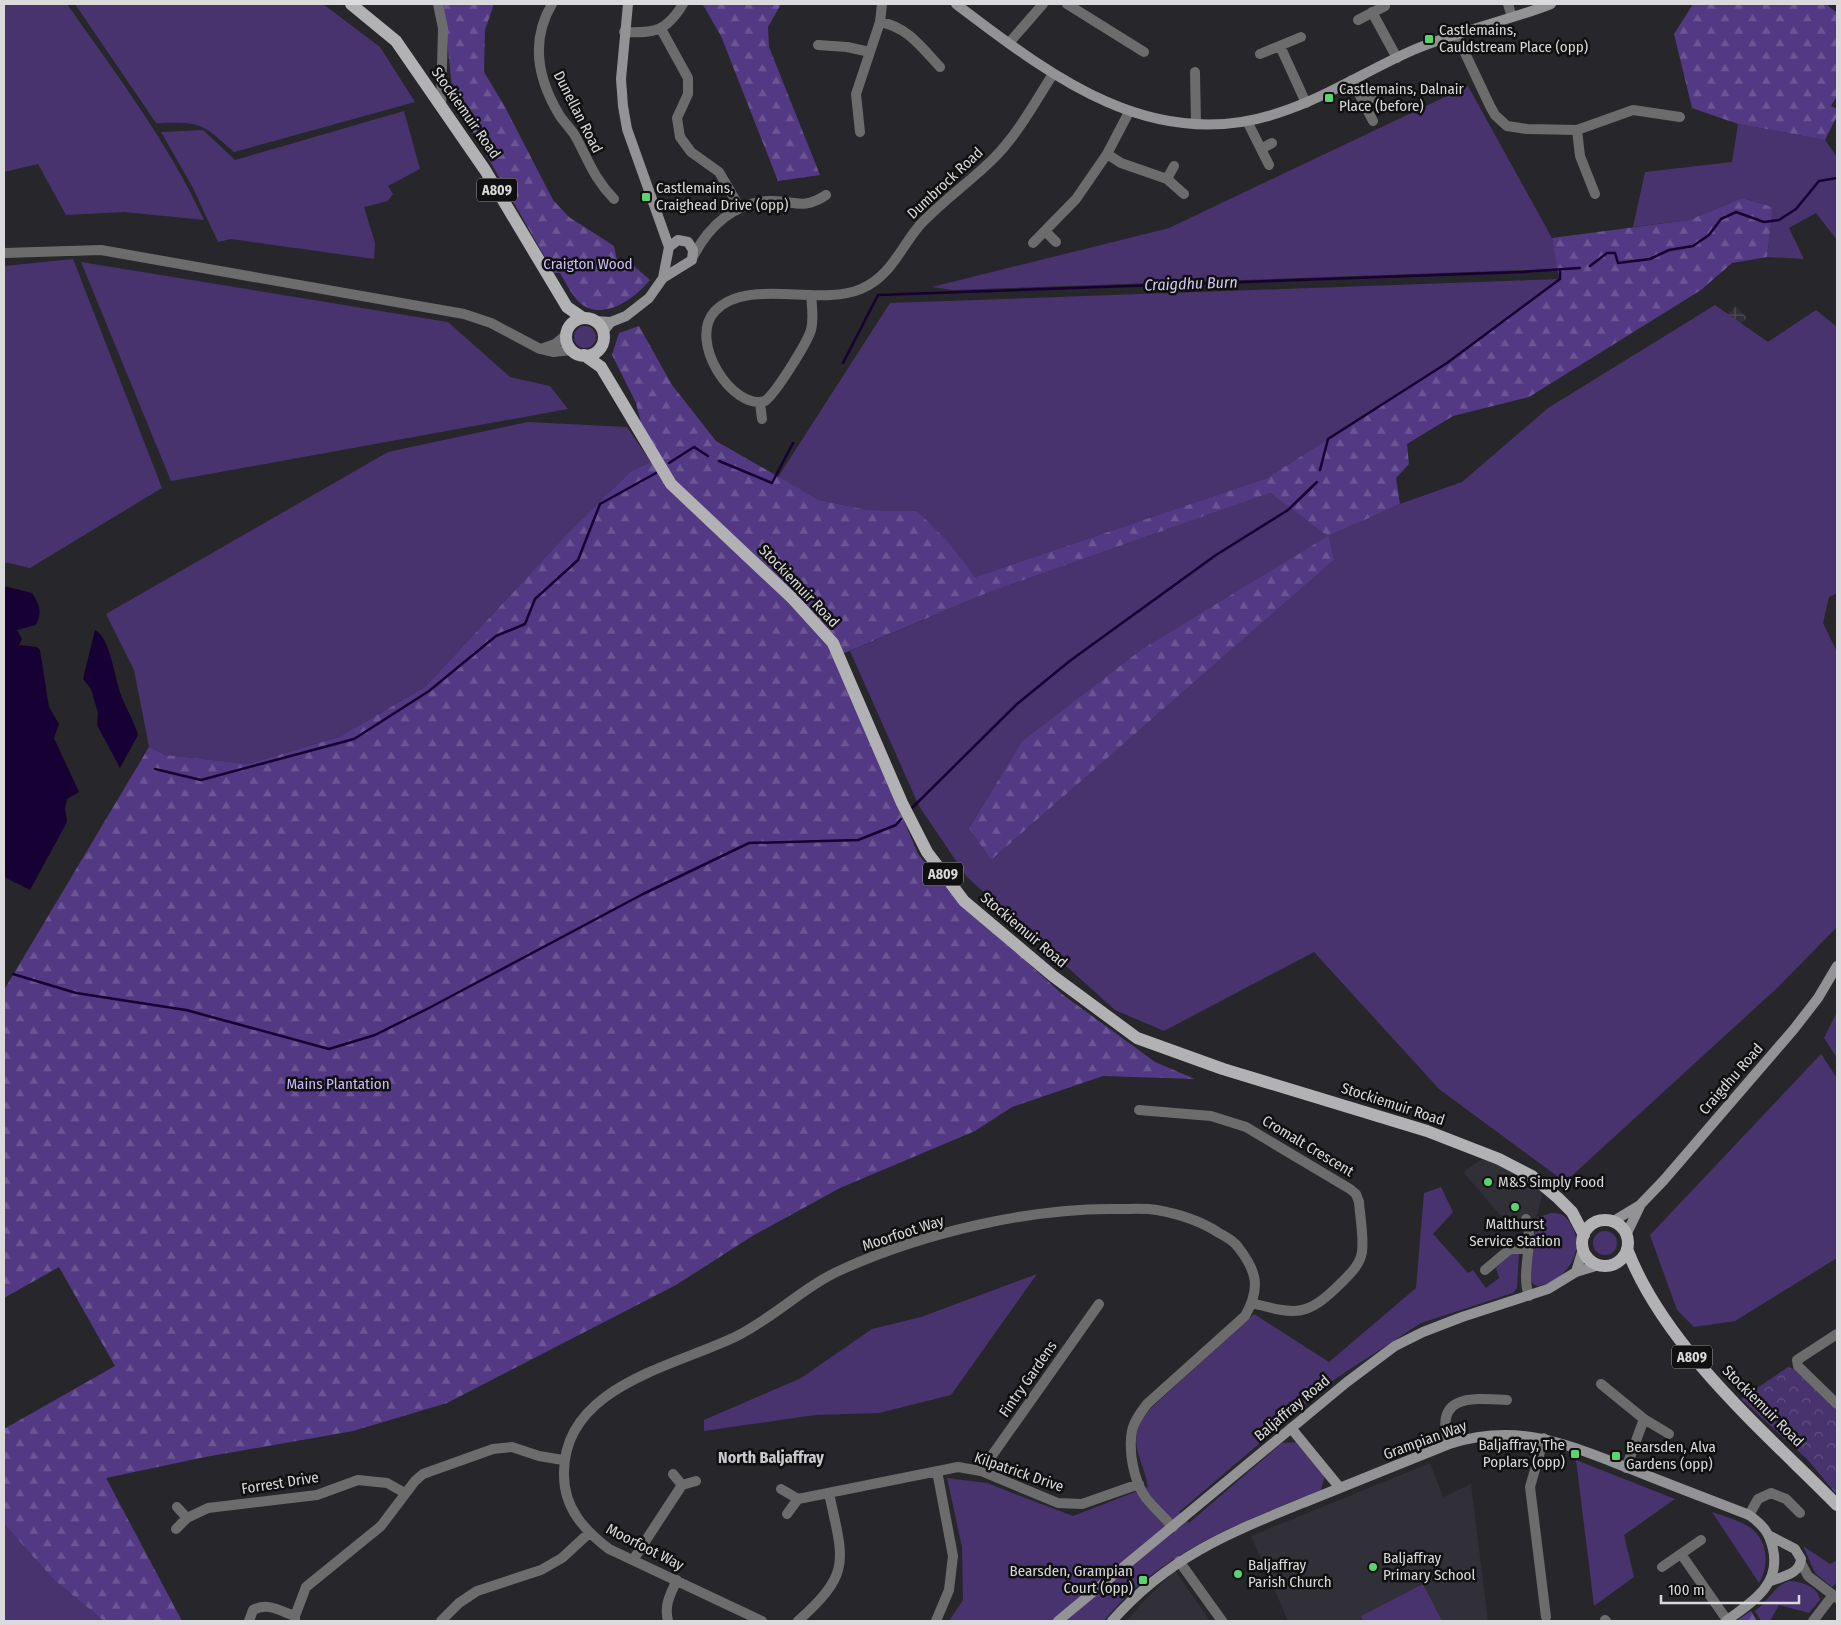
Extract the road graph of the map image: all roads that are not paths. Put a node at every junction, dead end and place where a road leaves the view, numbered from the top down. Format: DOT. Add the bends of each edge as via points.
graph roads {
  1 [pos="351,4"];
  2 [pos="438,4"];
  3 [pos="552,4"];
  4 [pos="628,4"];
  5 [pos="683,4"];
  6 [pos="882,4"];
  7 [pos="956,4"];
  8 [pos="1043,4"];
  9 [pos="1067,4"];
  10 [pos="1508,4"];
  11 [pos="1551,4"];
  12 [pos="1385,6"];
  13 [pos="1372,12"];
  14 [pos="1512,17"];
  15 [pos="1358,20"];
  16 [pos="880,22"];
  17 [pos="661,29"];
  18 [pos="624,32"];
  19 [pos="1456,34"];
  20 [pos="1301,37"];
  21 [pos="1009,44"];
  22 [pos="818,45"];
  23 [pos="1280,46"];
  24 [pos="870,52"];
  25 [pos="1144,52"];
  26 [pos="1260,54"];
  27 [pos="1397,58"];
  28 [pos="940,66"];
  29 [pos="1195,72"];
  30 [pos="1053,74"];
  31 [pos="1352,80"];
  32 [pos="1375,97"];
  33 [pos="1364,102"];
  34 [pos="1306,103"];
  35 [pos="441,107"];
  36 [pos="1130,112"];
  37 [pos="1680,117"];
  38 [pos="1247,121"];
  39 [pos="1373,121"];
  40 [pos="1196,124"];
  41 [pos="1577,130"];
  42 [pos="860,132"];
  43 [pos="1272,143"];
  44 [pos="1260,149"];
  45 [pos="1107,154"];
  46 [pos="1269,165"];
  47 [pos="1174,166"];
  48 [pos="1167,179"];
  49 [pos="1184,194"];
  50 [pos="1596,194"];
  51 [pos="826,195"];
  52 [pos="614,198"];
  53 [pos="740,208"];
  54 [pos="664,228"];
  55 [pos="1045,231"];
  56 [pos="704,237"];
  57 [pos="683,241"];
  58 [pos="1056,242"];
  59 [pos="1033,244"];
  60 [pos="668,252"];
  61 [pos="4,253"];
  62 [pos="694,255"];
  63 [pos="678,266"];
  64 [pos="663,278"];
  65 [pos="811,295"];
  66 [pos="567,307"];
  67 [pos="589,320"];
  68 [pos="607,327"];
  69 [pos="567,332"];
  70 [pos="600,347"];
  71 [pos="540,349"];
  72 [pos="572,350"];
  73 [pos="584,355"];
  74 [pos="601,367"];
  75 [pos="760,403"];
  76 [pos="762,419"];
  77 [pos="1837,966"];
  78 [pos="1138,1110"];
  79 [pos="1640,1205"];
  80 [pos="1572,1212"];
  81 [pos="1526,1218"];
  82 [pos="1596,1222"];
  83 [pos="1612,1222"];
  84 [pos="1584,1235"];
  85 [pos="1626,1235"];
  86 [pos="1528,1249"];
  87 [pos="1583,1249"];
  88 [pos="1627,1249"];
  89 [pos="1605,1265"];
  90 [pos="1485,1270"];
  91 [pos="1576,1272"];
  92 [pos="1637,1276"];
  93 [pos="1529,1296"];
  94 [pos="1252,1303"];
  95 [pos="1099,1304"];
  96 [pos="1837,1334"];
  97 [pos="1601,1384"];
  98 [pos="1507,1400"];
  99 [pos="1837,1404"];
  100 [pos="1644,1419"];
  101 [pos="1291,1428"];
  102 [pos="1669,1434"];
  103 [pos="1544,1438"];
  104 [pos="1449,1444"];
  105 [pos="564,1460"];
  106 [pos="1626,1468"];
  107 [pos="937,1471"];
  108 [pos="981,1471"];
  109 [pos="672,1474"];
  110 [pos="696,1481"];
  111 [pos="1139,1484"];
  112 [pos="682,1485"];
  113 [pos="1340,1488"];
  114 [pos="781,1489"];
  115 [pos="829,1493"];
  116 [pos="405,1494"];
  117 [pos="798,1499"];
  118 [pos="1837,1505"];
  119 [pos="177,1506"];
  120 [pos="1800,1513"];
  121 [pos="787,1514"];
  122 [pos="1749,1515"];
  123 [pos="187,1518"];
  124 [pos="1173,1527"];
  125 [pos="176,1529"];
  126 [pos="588,1534"];
  127 [pos="1770,1536"];
  128 [pos="1701,1540"];
  129 [pos="1787,1547"];
  130 [pos="1681,1554"];
  131 [pos="633,1560"];
  132 [pos="1775,1560"];
  133 [pos="1179,1561"];
  134 [pos="1801,1563"];
  135 [pos="1662,1568"];
  136 [pos="1791,1573"];
  137 [pos="1808,1576"];
  138 [pos="677,1580"];
  139 [pos="1771,1581"];
  140 [pos="1835,1597"];
  141 [pos="1546,1617"];
  142 [pos="295,1619"];
  143 [pos="249,1621"];
  144 [pos="441,1621"];
  145 [pos="668,1621"];
  146 [pos="762,1621"];
  147 [pos="798,1621"];
  148 [pos="936,1621"];
  149 [pos="1058,1621"];
  150 [pos="1112,1621"];
  151 [pos="1222,1621"];
  152 [pos="1727,1621"];
  153 [pos="1813,1621"];
  1 -- 35 [label="main road, Stockiemuir Road / A809" via="396,41"];
  2 -- 35 [label="street" via="443,28"];
  3 -- 52 [label="street, Dunellan Road" via="538,41 543,78 591,171"];
  4 -- 18 [label="street"];
  5 -- 17 [label="street" via="668,25"];
  6 -- 16 [label="street"];
  7 -- 21 [label="street"];
  8 -- 21 [label="street"];
  9 -- 25 [label="street"];
  10 -- 14 [label="street"];
  11 -- 14 [label="street"];
  12 -- 13 [label="street"];
  13 -- 15 [label="street"];
  13 -- 27 [label="street"];
  14 -- 19 [label="street"];
  16 -- 24 [label="street"];
  16 -- 28 [label="street" via="911,35"];
  17 -- 18 [label="street"];
  17 -- 53 [label="street" via="688,78 688,94 677,118 680,137 690,152 719,172"];
  18 -- 54 [label="street" via="621,79 627,129"];
  19 -- 27 [label="street"];
  19 -- 41 [label="street" via="1490,106 1507,126"];
  20 -- 23 [label="street"];
  21 -- 30 [label="street"];
  22 -- 24 [label="street"];
  23 -- 26 [label="street"];
  23 -- 34 [label="street"];
  24 -- 42 [label="street" via="856,94"];
  27 -- 31 [label="street"];
  29 -- 40 [label="street"];
  30 -- 36 [label="street"];
  30 -- 65 [label="street, Dumbrock Road" via="1005,146 928,217 884,275 853,292"];
  31 -- 33 [label="street"];
  31 -- 34 [label="street"];
  32 -- 33 [label="street"];
  33 -- 39 [label="street"];
  34 -- 38 [label="street"];
  35 -- 66 [label="main road, Stockiemuir Road / A809" via="485,170"];
  36 -- 40 [label="street" via="1164,121"];
  36 -- 45 [label="street"];
  37 -- 41 [label="street" via="1633,110"];
  38 -- 40 [label="street"];
  38 -- 44 [label="street"];
  41 -- 50 [label="street" via="1580,156"];
  43 -- 44 [label="street"];
  44 -- 46 [label="street"];
  45 -- 48 [label="street" via="1120,163"];
  45 -- 55 [label="street" via="1076,199"];
  47 -- 48 [label="street"];
  48 -- 49 [label="street"];
  51 -- 53 [label="street" via="818,200 771,201"];
  53 -- 56 [label="street" via="721,220"];
  54 -- 57 [label="street"];
  54 -- 60 [label="street"];
  55 -- 58 [label="street"];
  55 -- 59 [label="street"];
  56 -- 57 [label="street"];
  56 -- 62 [label="street"];
  57 -- 60 [label="street"];
  57 -- 62 [label="street"];
  60 -- 63 [label="street" via="671,263"];
  60 -- 64 [label="street"];
  61 -- 71 [label="street" via="101,250 450,311 491,323"];
  62 -- 63 [label="street" via="689,264"];
  63 -- 64 [label="street"];
  64 -- 68 [label="street" via="641,306"];
  65 -- 75 [label="street" via="813,317 807,339 772,395"];
  65 -- 75 [label="street, Dumbrock Road" via="742,296 715,311 707,323 706,346 713,364 744,399"];
  66 -- 67 [label="main road, Stockiemuir Road / A809"];
  66 -- 69 [label="main road"];
  67 -- 68 [label="main road"];
  67 -- 69 [label="main road" via="574,322"];
  68 -- 70 [label="main road"];
  69 -- 71 [label="street" via="555,344"];
  69 -- 72 [label="main road" via="568,345"];
  70 -- 73 [label="main road"];
  70 -- 74 [label="main road, Stockiemuir Road / A809"];
  71 -- 72 [label="street" via="553,352"];
  72 -- 73 [label="main road"];
  73 -- 74 [label="main road, Stockiemuir Road / A809"];
  74 -- 80 [label="main road, Stockiemuir Road / A809" via="671,484 792,599 833,643 922,844 964,901 1053,976 1137,1038 1223,1069 1427,1131 1499,1159 1532,1176"];
  75 -- 76 [label="street"];
  77 -- 79 [label="street, Craigdhu Road" via="1794,1029"];
  78 -- 94 [label="street, Cromalt Crescent" via="1211,1116 1246,1127 1356,1194 1362,1252 1355,1269 1317,1306 1306,1310 1286,1312"];
  79 -- 83 [label="street, Craigdhu Road"];
  79 -- 85 [label="street, Craigdhu Road"];
  80 -- 82 [label="main road, Stockiemuir Road / A809"];
  80 -- 84 [label="main road, Stockiemuir Road / A809"];
  81 -- 86 [label="street" via="1530,1229"];
  82 -- 83 [label="main road"];
  82 -- 84 [label="main road"];
  83 -- 85 [label="main road"];
  84 -- 87 [label="main road"];
  85 -- 88 [label="main road"];
  86 -- 90 [label="street" via="1510,1249"];
  86 -- 93 [label="street" via="1526,1279"];
  87 -- 89 [label="main road" via="1589,1259"];
  87 -- 91 [label="street"];
  88 -- 89 [label="main road" via="1623,1256"];
  88 -- 92 [label="main road, Stockiemuir Road / A809"];
  89 -- 91 [label="street, Baljaffray Road"];
  89 -- 92 [label="main road"];
  91 -- 93 [label="street, Baljaffray Road" via="1558,1285"];
  92 -- 118 [label="main road, Stockiemuir Road / A809" via="1693,1358"];
  93 -- 101 [label="street, Baljaffray Road" via="1439,1325 1395,1346"];
  94 -- 105 [label="street, Moorfoot Way" via="1256,1286 1252,1268 1234,1242 1203,1222 1156,1210 1088,1208 1011,1218 894,1249 842,1269 797,1294 746,1332 634,1380 605,1396 587,1412 571,1433"];
  94 -- 111 [label="street" via="1245,1316 1147,1404 1138,1416 1130,1443"];
  95 -- 108 [label="street, Fintry Gardens"];
  96 -- 99 [label="street" via="1797,1360 1798,1366"];
  97 -- 100 [label="street"];
  98 -- 104 [label="street" via="1468,1398 1458,1402 1447,1412 1444,1421"];
  100 -- 102 [label="street"];
  100 -- 106 [label="street"];
  101 -- 113 [label="street"];
  101 -- 124 [label="street, Baljaffray Road"];
  103 -- 104 [label="street, Grampian Way" via="1493,1435"];
  103 -- 106 [label="street, Grampian Way"];
  103 -- 141 [label="street" via="1530,1487"];
  104 -- 113 [label="street, Grampian Way"];
  105 -- 116 [label="street" via="512,1447 494,1449 423,1474"];
  105 -- 126 [label="street, Moorfoot Way" via="564,1487 578,1520"];
  106 -- 122 [label="street, Grampian Way"];
  107 -- 108 [label="street, Kilpatrick Drive" via="958,1467"];
  107 -- 115 [label="street, Kilpatrick Drive"];
  107 -- 148 [label="street" via="953,1556 949,1590"];
  108 -- 111 [label="street, Kilpatrick Drive" via="1058,1503 1073,1504"];
  109 -- 112 [label="street"];
  110 -- 112 [label="street"];
  111 -- 124 [label="street" via="1146,1497"];
  112 -- 131 [label="street"];
  113 -- 133 [label="street, Grampian Way" via="1230,1532"];
  114 -- 117 [label="street"];
  115 -- 117 [label="street, Kilpatrick Drive"];
  115 -- 147 [label="street" via="840,1546 840,1572 826,1595"];
  116 -- 123 [label="street, Forrest Drive" via="387,1483 358,1480 316,1495 208,1508"];
  116 -- 142 [label="street" via="381,1526 306,1588"];
  117 -- 121 [label="street"];
  119 -- 123 [label="street"];
  120 -- 122 [label="street" via="1786,1499 1771,1494 1758,1498"];
  122 -- 127 [label="street, Grampian Way" via="1764,1526"];
  123 -- 125 [label="street, Forrest Drive"];
  124 -- 149 [label="street, Baljaffray Road"];
  126 -- 131 [label="street, Moorfoot Way" via="608,1549"];
  126 -- 144 [label="street" via="562,1558 541,1570 477,1591"];
  127 -- 129 [label="street, Grampian Way"];
  127 -- 132 [label="street, Grampian Way"];
  128 -- 130 [label="street"];
  129 -- 132 [label="street" via="1778,1550"];
  129 -- 134 [label="street, Grampian Way" via="1798,1552"];
  130 -- 135 [label="street"];
  130 -- 152 [label="street"];
  131 -- 138 [label="street, Moorfoot Way"];
  132 -- 136 [label="street" via="1778,1570"];
  132 -- 139 [label="street, Grampian Way"];
  133 -- 150 [label="street, Grampian Way" via="1144,1587"];
  133 -- 151 [label="street"];
  134 -- 136 [label="street, Grampian Way"];
  134 -- 137 [label="street"];
  136 -- 137 [label="street"];
  136 -- 139 [label="street, Grampian Way"];
  137 -- 140 [label="street"];
  138 -- 145 [label="street" via="667,1602"];
  138 -- 146 [label="street, Moorfoot Way"];
  139 -- 152 [label="street, Grampian Way" via="1758,1598"];
  140 -- 153 [label="street"];
  142 -- 143 [label="street" via="274,1607 262,1605 253,1610"];
}
